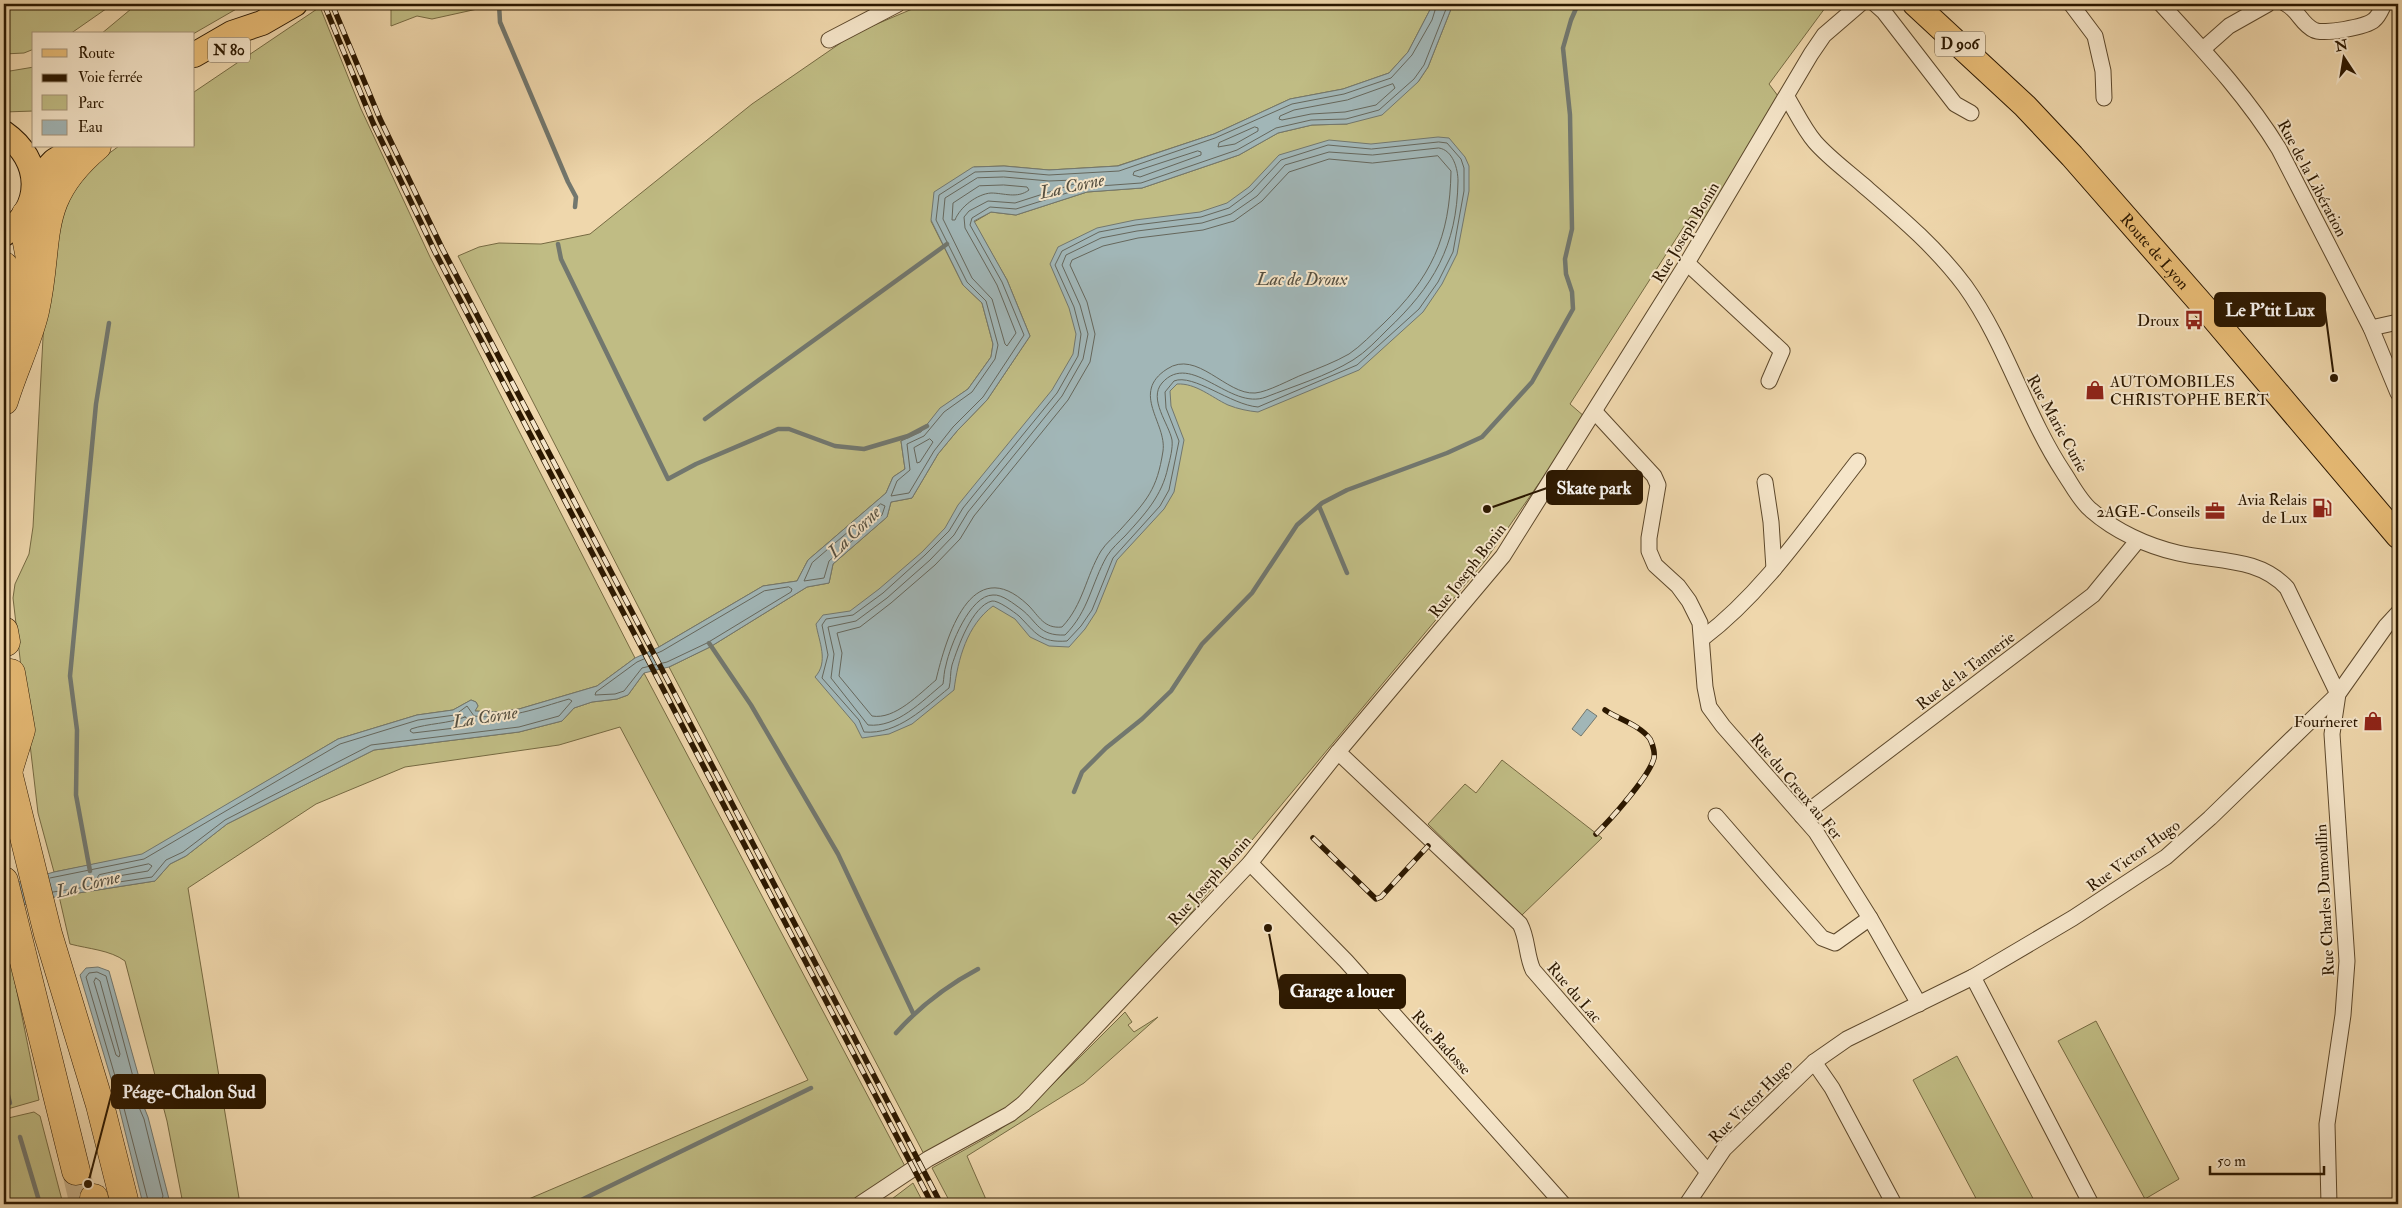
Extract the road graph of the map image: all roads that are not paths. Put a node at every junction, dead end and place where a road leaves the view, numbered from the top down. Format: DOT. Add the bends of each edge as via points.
graph roads {
  1 [pos="898,4"];
  2 [pos="1860,4"];
  3 [pos="1875,4"];
  4 [pos="1915,4"];
  5 [pos="2071,4"];
  6 [pos="2161,4"];
  7 [pos="2268,4"];
  8 [pos="2286,4"];
  9 [pos="2384,4"];
  10 [pos="290,6"];
  11 [pos="870,10"];
  12 [pos="262,23"];
  13 [pos="829,40"];
  14 [pos="2203,49"];
  15 [pos="195,54"];
  16 [pos="195,71"];
  17 [pos="1788,97"];
  18 [pos="2104,98"];
  19 [pos="1971,113"];
  20 [pos="17,138"];
  21 [pos="75,148"];
  22 [pos="95,148"];
  23 [pos="34,182"];
  24 [pos="26,214"];
  25 [pos="4,234"];
  26 [pos="1687,263"];
  27 [pos="4,266"];
  28 [pos="38,294"];
  29 [pos="2398,322"];
  30 [pos="2371,328"];
  31 [pos="4,355"];
  32 [pos="1769,381"];
  33 [pos="2398,393"];
  34 [pos="4,401"];
  35 [pos="1595,412"];
  36 [pos="1858,461"];
  37 [pos="1765,482"];
  38 [pos="2398,536"];
  39 [pos="2138,540"];
  40 [pos="1774,569"];
  41 [pos="2398,613"];
  42 [pos="1702,638"];
  43 [pos="7,678"];
  44 [pos="2338,694"];
  45 [pos="1338,752"];
  46 [pos="5,767"];
  47 [pos="1716,816"];
  48 [pos="1802,816"];
  49 [pos="1250,863"];
  50 [pos="4,881"];
  51 [pos="1870,918"];
  52 [pos="1972,977"];
  53 [pos="1919,1004"];
  54 [pos="1814,1062"];
  55 [pos="75,1171"];
  56 [pos="1708,1172"];
  57 [pos="1699,1198"];
  58 [pos="125,1204"];
  59 [pos="860,1204"];
  60 [pos="1563,1204"];
  61 [pos="1687,1204"];
  62 [pos="1894,1204"];
  63 [pos="2091,1204"];
  64 [pos="2329,1204"];
  1 -- 11 [label="street"];
  2 -- 17 [label="street, Rue Joseph Bonin" via="1824,35"];
  3 -- 19 [label="street" via="1955,104"];
  4 -- 38 [label="main road, Route de Lyon / D 906" via="2025,106 2072,156 2199,300"];
  5 -- 18 [label="street" via="2095,36 2103,70"];
  6 -- 14 [label="street, Rue de la Libération"];
  7 -- 14 [label="street" via="2229,26"];
  8 -- 9 [label="street" via="2306,25 2326,32 2373,21"];
  10 -- 12 [label="main road, N 80"];
  11 -- 13 [label="street"];
  12 -- 15 [label="main road, N 80" via="232,33"];
  12 -- 16 [label="main road, N 80" via="239,43"];
  14 -- 30 [label="street, Rue de la Libération" via="2263,122 2283,155"];
  17 -- 26 [label="street, Rue Joseph Bonin"];
  17 -- 39 [label="street, Rue Marie Curie" via="1802,124 1820,147 1950,267 1984,315 2029,411 2074,488 2089,508 2106,522"];
  20 -- 23 [label="main road"];
  21 -- 23 [label="main road" via="54,161"];
  22 -- 28 [label="highway" via="80,160 50,206"];
  23 -- 24 [label="main road"];
  24 -- 25 [label="main road"];
  24 -- 28 [label="highway" via="28,252"];
  26 -- 32 [label="street" via="1782,351"];
  26 -- 35 [label="street, Rue Joseph Bonin"];
  27 -- 31 [label="highway" via="15,285 19,302 15,330"];
  28 -- 34 [label="highway" via="35,312"];
  29 -- 30 [label="street"];
  30 -- 33 [label="street, Rue de la Libération"];
  35 -- 42 [label="street, Rue du Creux au Fer" via="1654,476 1658,486 1649,551 1655,565 1678,586 1689,602 1700,623"];
  35 -- 45 [label="street, Rue Joseph Bonin" via="1503,556"];
  36 -- 40 [label="street"];
  37 -- 40 [label="street"];
  39 -- 44 [label="street, Rue Marie Curie" via="2178,553 2244,564 2278,578 2287,588"];
  39 -- 48 [label="street, Rue de la Tannerie" via="2093,596"];
  40 -- 42 [label="street" via="1729,618"];
  41 -- 44 [label="street, Rue Charles Dumoullin"];
  42 -- 48 [label="street, Rue du Creux au Fer" via="1709,707"];
  43 -- 46 [label="highway" via="21,730"];
  44 -- 52 [label="street, Rue Victor Hugo" via="2166,857 2073,918"];
  44 -- 64 [label="street, Rue Charles Dumoullin" via="2331,744 2347,961 2328,1124"];
  45 -- 49 [label="street, Rue Joseph Bonin"];
  45 -- 56 [label="street, Rue du Lac" via="1520,924 1536,975"];
  46 -- 58 [label="highway" via="48,934 100,1104"];
  47 -- 51 [label="street" via="1822,938 1835,942"];
  48 -- 51 [label="street, Rue du Creux au Fer" via="1832,855"];
  49 -- 59 [label="street, Rue Joseph Bonin" via="1024,1103 928,1159"];
  49 -- 60 [label="street, Rue Badosse" via="1352,968"];
  50 -- 55 [label="highway"];
  51 -- 53 [label="street, Rue du Creux au Fer"];
  52 -- 53 [label="street, Rue Victor Hugo"];
  52 -- 63 [label="street"];
  53 -- 54 [label="street, Rue Victor Hugo" via="1847,1039"];
  54 -- 56 [label="street, Rue Victor Hugo" via="1724,1149"];
  54 -- 62 [label="street, Rue Victor Hugo" via="1832,1088"];
  56 -- 57 [label="street, Rue Victor Hugo"];
  57 -- 61 [label="street, Rue Victor Hugo"];
}
